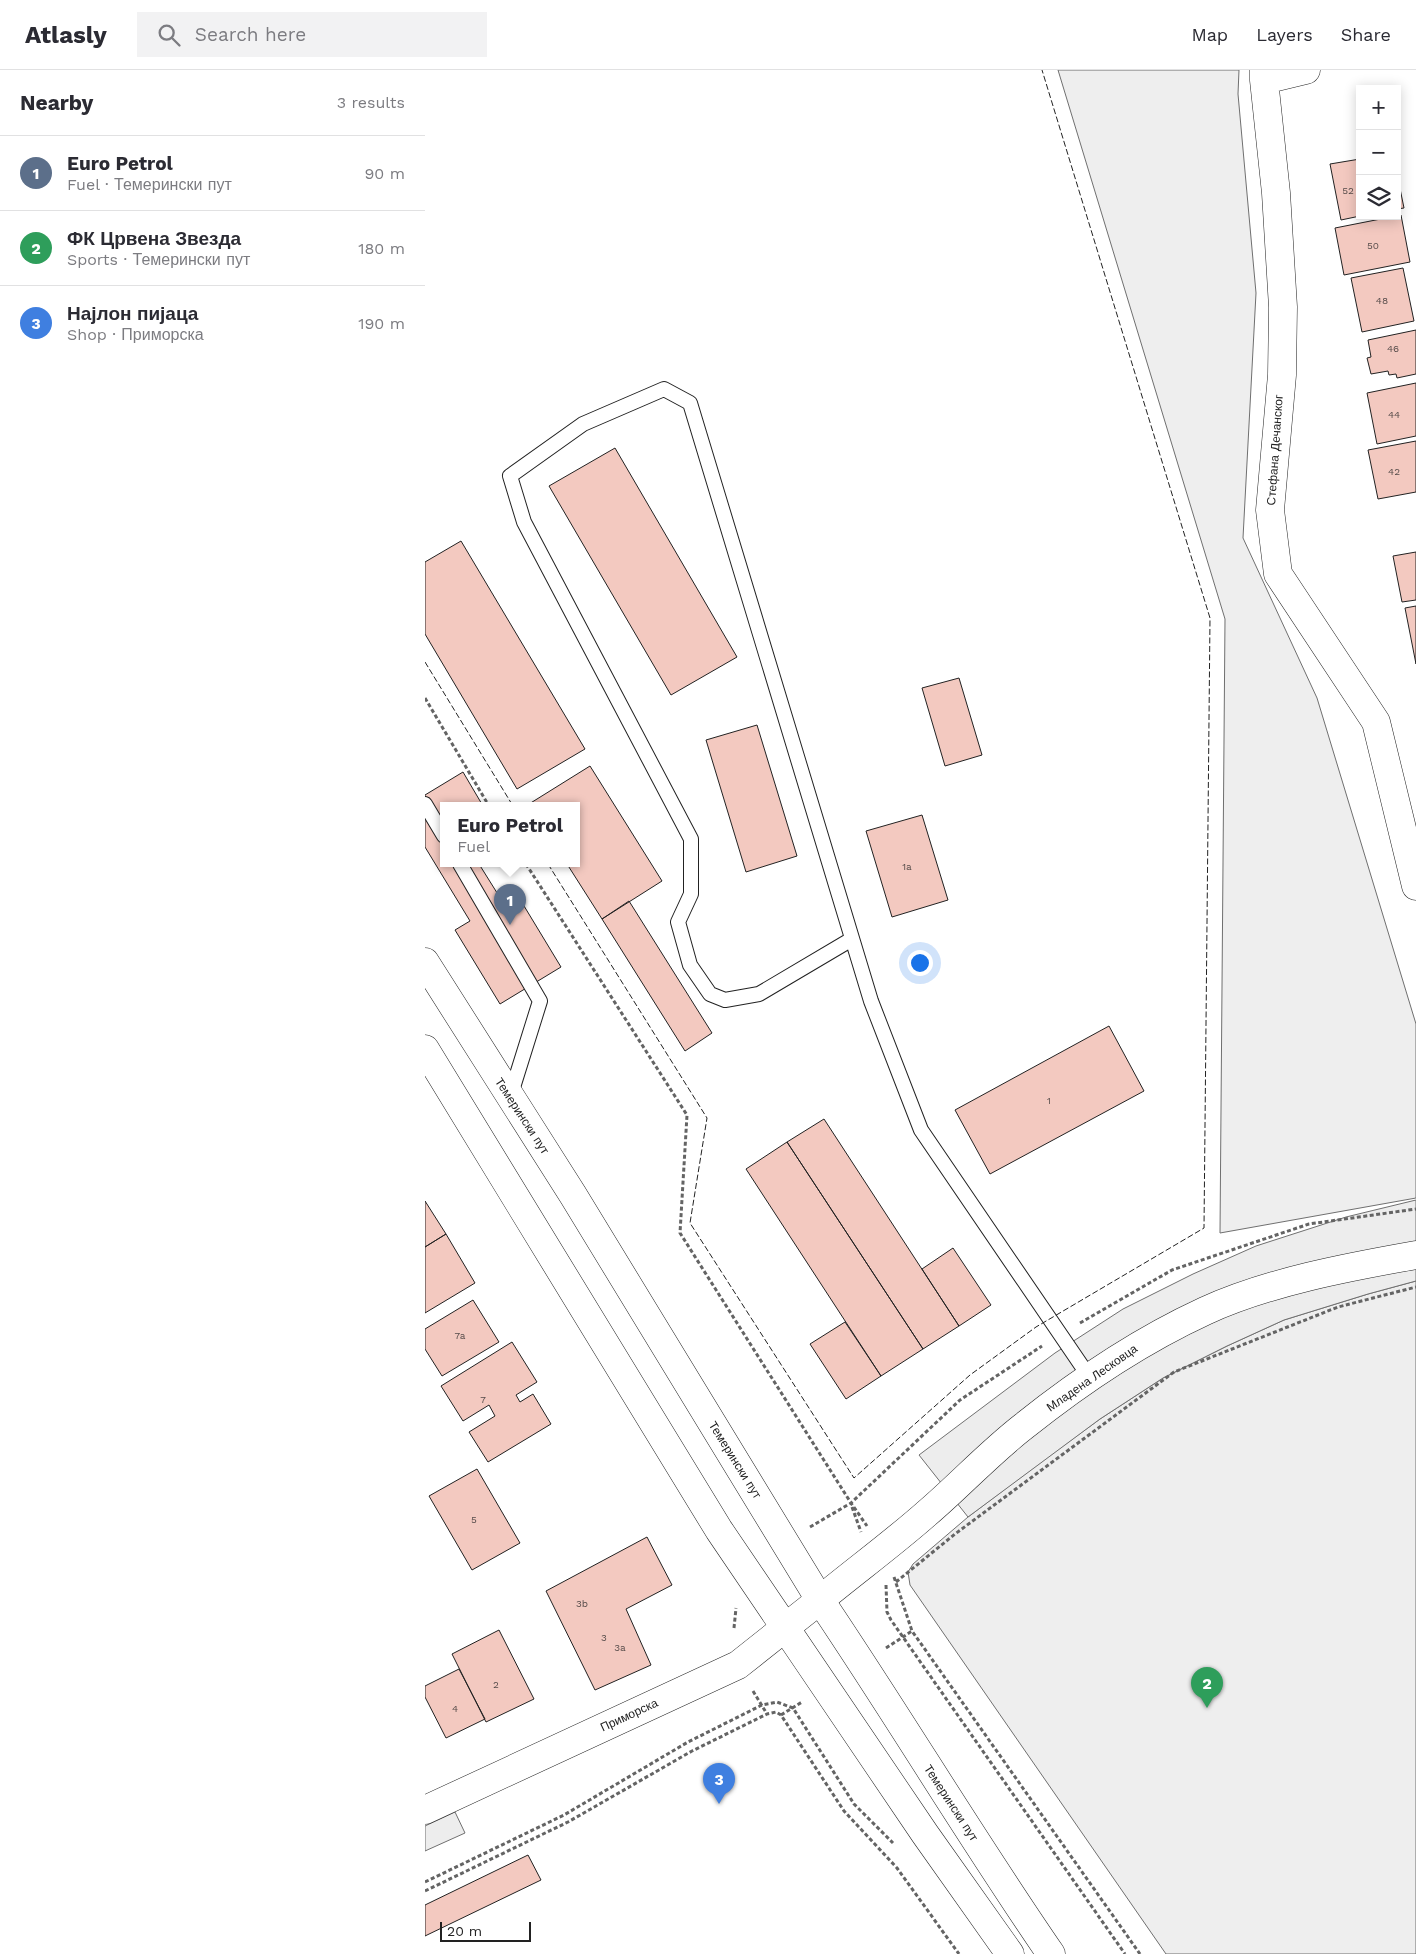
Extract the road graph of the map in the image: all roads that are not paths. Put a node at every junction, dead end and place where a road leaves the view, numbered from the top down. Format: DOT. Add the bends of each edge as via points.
graph roads {
  1 [pos="1307,70"];
  2 [pos="1264,75"];
  3 [pos="425,804"];
  4 [pos="440,829"];
  5 [pos="462,867"];
  6 [pos="1416,886"];
  7 [pos="852,939"];
  8 [pos="425,962"];
  9 [pos="425,1049"];
  10 [pos="509,1098"];
  11 [pos="1416,1255"];
  12 [pos="1090,1378"];
  13 [pos="820,1600"];
  14 [pos="785,1628"];
  15 [pos="425,1810"];
  16 [pos="1010,1954"];
  17 [pos="1051,1954"];
  1 -- 2 [label="main road"];
  2 -- 6 [label="main road, Стефана Дечанског" via="1283,307 1270,510 1278,574 1377,722"];
  3 -- 4 [label="lane"];
  5 -- 10 [label="lane" via="539,1001"];
  7 -- 7 [label="lane" via="690,403 664,388 583,424 510,476 524,522 691,839 691,894 678,922 690,965 710,994 725,1000 759,994"];
  7 -- 12 [label="lane" via="871,1001 921,1130"];
  8 -- 10 [label="main road, Темерински пут"];
  9 -- 14 [label="main road" via="704,1506"];
  10 -- 13 [label="main road, Темерински пут" via="573,1195"];
  11 -- 12 [label="main road, Младена Лесковца" via="1268,1288 1206,1311 1145,1342"];
  12 -- 13 [label="main road, Младена Лесковца" via="1023,1426 924,1516"];
  13 -- 14 [label="main road, Приморска"];
  13 -- 17 [label="main road, Темерински пут"];
  14 -- 15 [label="main road, Приморска" via="738,1665"];
  14 -- 16 [label="main road"];
}
